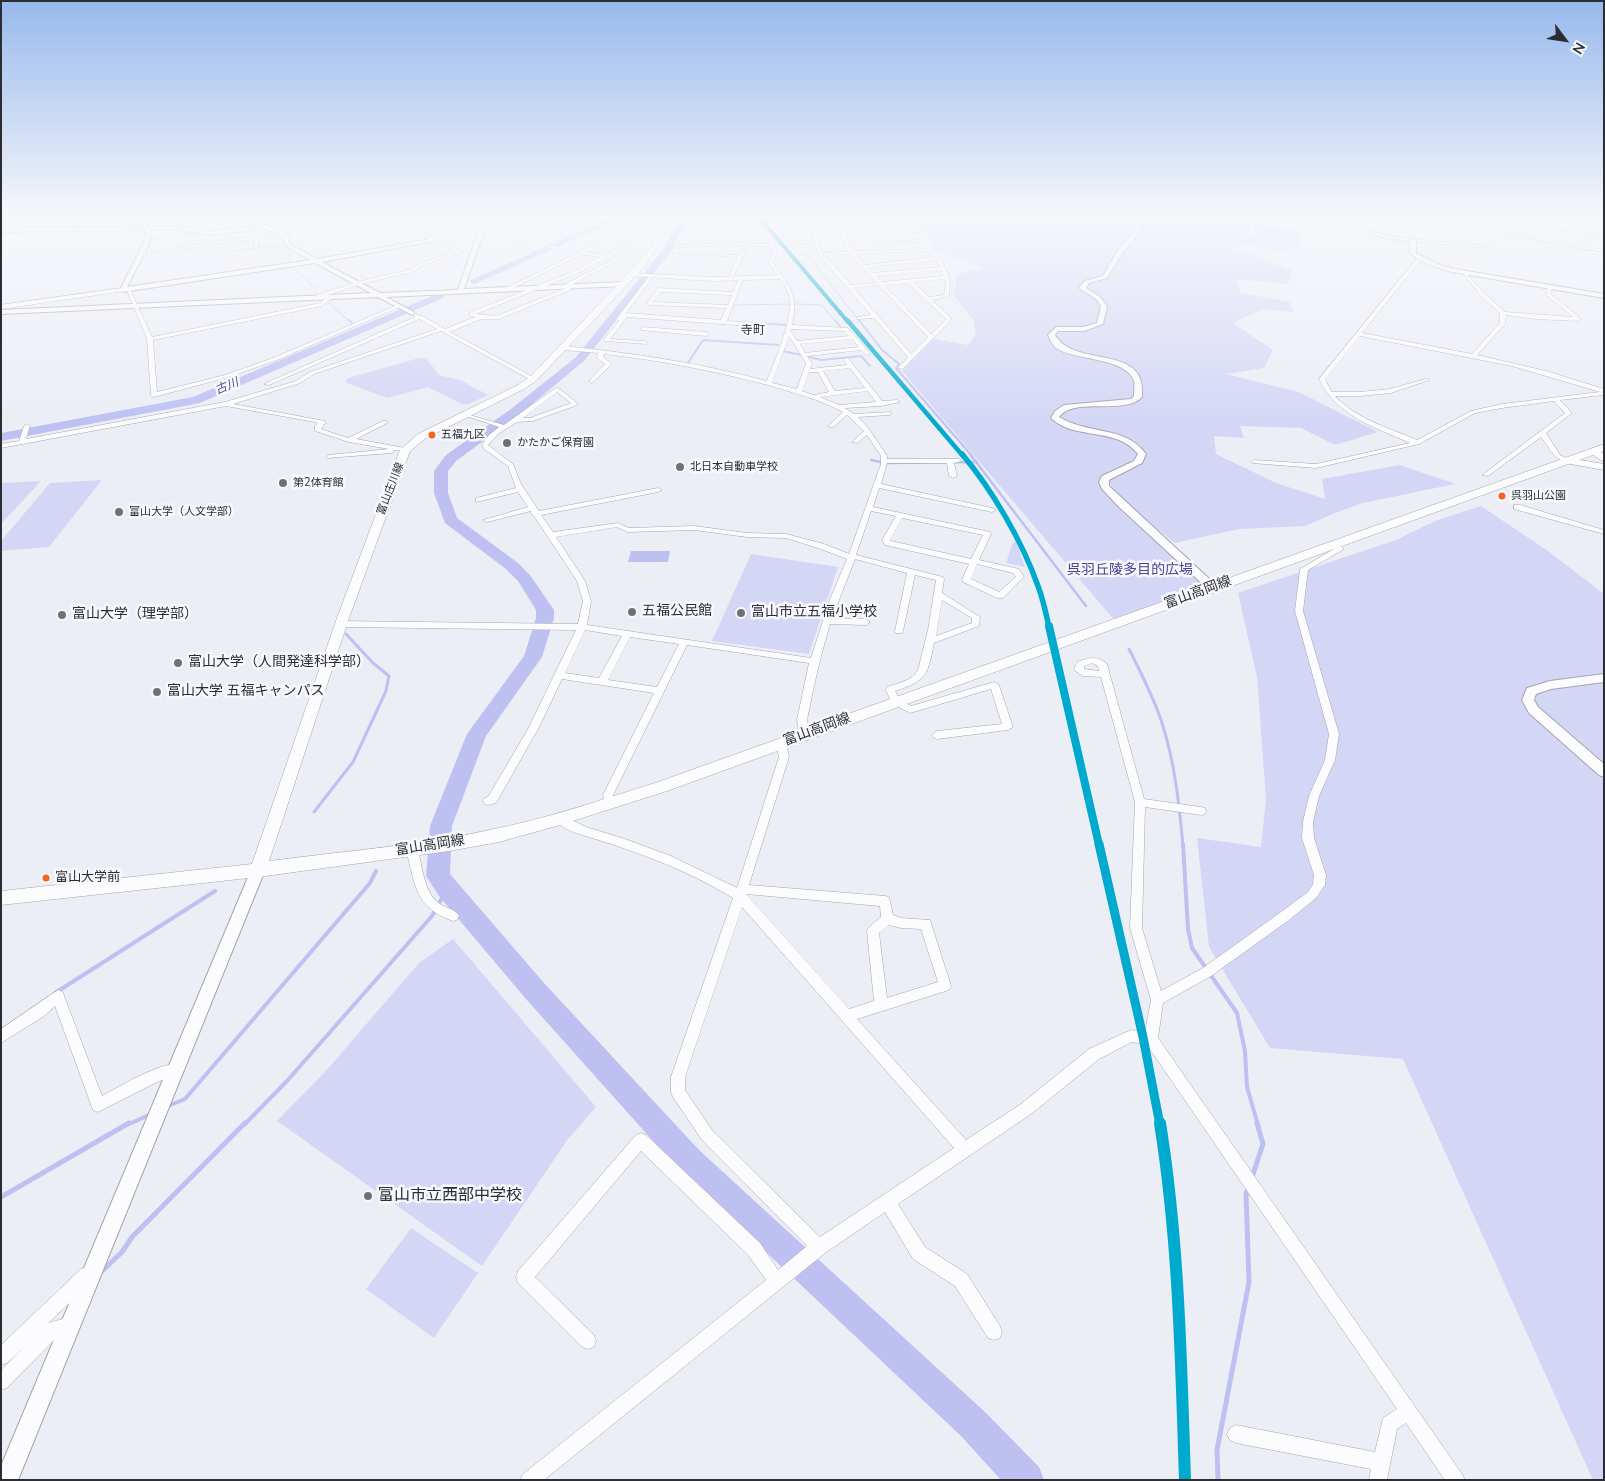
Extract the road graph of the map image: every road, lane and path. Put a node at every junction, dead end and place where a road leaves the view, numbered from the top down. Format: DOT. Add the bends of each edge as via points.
graph roads {
  1 [pos="128,285"];
  2 [pos="158,285"];
  3 [pos="355,285"];
  4 [pos="360,285"];
  5 [pos="462,285"];
  6 [pos="515,285"];
  7 [pos="543,285"];
  8 [pos="602,285"];
  9 [pos="621,285"];
  10 [pos="645,285"];
  11 [pos="739,285"];
  12 [pos="785,285"];
  13 [pos="869,285"];
  14 [pos="882,285"];
  15 [pos="913,285"];
  16 [pos="948,285"];
  17 [pos="1084,285"];
  18 [pos="1398,285"];
  19 [pos="1475,285"];
  20 [pos="1539,285"];
  21 [pos="569,287"];
  22 [pos="850,287"];
  23 [pos="1550,287"];
  24 [pos="536,288"];
  25 [pos="126,290"];
  26 [pos="505,290"];
  27 [pos="460,292"];
  28 [pos="735,294"];
  29 [pos="380,295"];
  30 [pos="1604,296"];
  31 [pos="316,298"];
  32 [pos="328,298"];
  33 [pos="928,299"];
  34 [pos="136,306"];
  35 [pos="400,306"];
  36 [pos="1,307"];
  37 [pos="730,307"];
  38 [pos="1,312"];
  39 [pos="412,313"];
  40 [pos="1503,313"];
  41 [pos="875,316"];
  42 [pos="420,317"];
  43 [pos="480,317"];
  44 [pos="652,317"];
  45 [pos="859,318"];
  46 [pos="714,322"];
  47 [pos="723,323"];
  48 [pos="762,325"];
  49 [pos="643,328"];
  50 [pos="788,329"];
  51 [pos="444,330"];
  52 [pos="1358,334"];
  53 [pos="852,337"];
  54 [pos="931,337"];
  55 [pos="150,339"];
  56 [pos="633,342"];
  57 [pos="646,343"];
  58 [pos="796,343"];
  59 [pos="564,348"];
  60 [pos="863,348"];
  61 [pos="593,351"];
  62 [pos="601,352"];
  63 [pos="868,354"];
  64 [pos="804,355"];
  65 [pos="1474,355"];
  66 [pos="911,357"];
  67 [pos="846,358"];
  68 [pos="852,366"];
  69 [pos="901,368"];
  70 [pos="819,370"];
  71 [pos="806,371"];
  72 [pos="533,378"];
  73 [pos="1427,379"];
  74 [pos="592,381"];
  75 [pos="769,383"];
  76 [pos="870,389"];
  77 [pos="799,391"];
  78 [pos="1604,392"];
  79 [pos="833,393"];
  80 [pos="1329,394"];
  81 [pos="251,395"];
  82 [pos="815,398"];
  83 [pos="1555,399"];
  84 [pos="897,402"];
  85 [pos="226,404"];
  86 [pos="881,404"];
  87 [pos="839,408"];
  88 [pos="890,413"];
  89 [pos="465,414"];
  90 [pos="850,414"];
  91 [pos="517,420"];
  92 [pos="385,422"];
  93 [pos="502,426"];
  94 [pos="831,426"];
  95 [pos="26,428"];
  96 [pos="867,432"];
  97 [pos="1542,432"];
  98 [pos="349,440"];
  99 [pos="22,442"];
  100 [pos="855,442"];
  101 [pos="1417,443"];
  102 [pos="1,446"];
  103 [pos="1598,449"];
  104 [pos="401,450"];
  105 [pos="329,458"];
  106 [pos="1604,459"];
  107 [pos="884,461"];
  108 [pos="959,461"];
  109 [pos="1568,461"];
  110 [pos="1254,462"];
  111 [pos="950,463"];
  112 [pos="1604,467"];
  113 [pos="1486,475"];
  114 [pos="952,476"];
  115 [pos="877,485"];
  116 [pos="520,489"];
  117 [pos="658,490"];
  118 [pos="479,500"];
  119 [pos="1517,507"];
  120 [pos="868,508"];
  121 [pos="992,510"];
  122 [pos="534,511"];
  123 [pos="900,515"];
  124 [pos="487,520"];
  125 [pos="1604,532"];
  126 [pos="551,534"];
  127 [pos="1334,545"];
  128 [pos="851,556"];
  129 [pos="974,562"];
  130 [pos="912,571"];
  131 [pos="1213,588"];
  132 [pos="938,594"];
  133 [pos="827,621"];
  134 [pos="866,622"];
  135 [pos="341,624"];
  136 [pos="582,627"];
  137 [pos="899,631"];
  138 [pos="627,634"];
  139 [pos="684,642"];
  140 [pos="930,642"];
  141 [pos="814,661"];
  142 [pos="1105,674"];
  143 [pos="559,675"];
  144 [pos="1604,678"];
  145 [pos="602,682"];
  146 [pos="661,691"];
  147 [pos="896,702"];
  148 [pos="804,735"];
  149 [pos="937,735"];
  150 [pos="781,743"];
  151 [pos="1604,772"];
  152 [pos="488,801"];
  153 [pos="1140,802"];
  154 [pos="609,803"];
  155 [pos="1200,811"];
  156 [pos="560,819"];
  157 [pos="416,849"];
  158 [pos="258,870"];
  159 [pos="741,893"];
  160 [pos="1,898"];
  161 [pos="453,916"];
  162 [pos="887,919"];
  163 [pos="1157,1000"];
  164 [pos="881,1005"];
  165 [pos="846,1016"];
  166 [pos="1,1037"];
  167 [pos="1151,1040"];
  168 [pos="174,1070"];
  169 [pos="964,1150"];
  170 [pos="888,1202"];
  171 [pos="814,1252"];
  172 [pos="92,1271"];
  173 [pos="781,1278"];
  174 [pos="74,1316"];
  175 [pos="994,1332"];
  176 [pos="588,1340"];
  177 [pos="1,1357"];
  178 [pos="1,1382"];
  179 [pos="1409,1412"];
  180 [pos="1236,1434"];
  181 [pos="1381,1462"];
  182 [pos="7,1480"];
  183 [pos="529,1480"];
  184 [pos="1378,1480"];
  185 [pos="1456,1480"];
  1 -- 25 [label="street"];
  2 -- 25 [label="street"];
  3 -- 31 [label="street"];
  4 -- 29 [label="street"];
  5 -- 27 [label="street"];
  6 -- 26 [label="street"];
  7 -- 24 [label="street"];
  8 -- 21 [label="street"];
  9 -- 59 [label="main road, 富山庄川線"];
  10 -- 61 [label="street"];
  11 -- 28 [label="street"];
  12 -- 50 [label="street" via="793,304"];
  13 -- 22 [label="street"];
  14 -- 54 [label="street"];
  15 -- 33 [label="street"];
  16 -- 33 [label="street" via="946,296"];
  17 -- 131 [label="street" via="1082,288 1104,306 1100,324 1056,329 1051,336 1052,341 1063,350 1119,364 1138,381 1138,397 1067,407 1055,418 1133,442 1139,447 1142,454 1138,463 1105,478 1105,487"];
  18 -- 52 [label="street"];
  19 -- 40 [label="street"];
  20 -- 23 [label="street"];
  21 -- 24 [label="street"];
  21 -- 43 [label="street" via="497,318"];
  22 -- 41 [label="street"];
  23 -- 30 [label="street"];
  23 -- 40 [label="street" via="1548,294 1578,319"];
  24 -- 26 [label="street"];
  24 -- 43 [label="street" via="471,314"];
  25 -- 34 [label="street"];
  25 -- 36 [label="street"];
  26 -- 27 [label="street"];
  27 -- 29 [label="street"];
  28 -- 37 [label="street"];
  28 -- 37 [label="street" via="658,290 650,303"];
  29 -- 32 [label="street"];
  29 -- 35 [label="street"];
  31 -- 32 [label="street"];
  31 -- 34 [label="street"];
  32 -- 55 [label="street" via="322,304"];
  33 -- 54 [label="street" via="949,319"];
  34 -- 38 [label="street"];
  34 -- 55 [label="street"];
  35 -- 39 [label="street"];
  35 -- 55 [label="street" via="275,359 154,395"];
  37 -- 47 [label="street"];
  39 -- 42 [label="street"];
  40 -- 65 [label="street" via="1503,322"];
  41 -- 45 [label="street"];
  41 -- 66 [label="street"];
  42 -- 51 [label="street"];
  42 -- 81 [label="street" via="254,390"];
  43 -- 51 [label="street"];
  44 -- 46 [label="street"];
  44 -- 49 [label="street"];
  44 -- 56 [label="street" via="626,315 606,340"];
  46 -- 47 [label="street"];
  46 -- 49 [label="street" via="704,336"];
  47 -- 48 [label="street"];
  49 -- 56 [label="street"];
  50 -- 53 [label="street" via="846,329"];
  50 -- 58 [label="street"];
  50 -- 75 [label="street"];
  51 -- 72 [label="street"];
  51 -- 81 [label="street" via="312,373 298,382"];
  52 -- 65 [label="street"];
  52 -- 80 [label="street" via="1322,379"];
  53 -- 58 [label="street"];
  53 -- 60 [label="street"];
  54 -- 66 [label="street"];
  56 -- 57 [label="street"];
  58 -- 64 [label="street"];
  59 -- 61 [label="street"];
  59 -- 72 [label="main road, 富山庄川線"];
  60 -- 63 [label="street"];
  60 -- 64 [label="street"];
  61 -- 62 [label="street"];
  62 -- 74 [label="street" via="600,358 609,364"];
  62 -- 75 [label="street" via="711,368"];
  64 -- 71 [label="street" via="809,363"];
  65 -- 78 [label="street" via="1564,377"];
  66 -- 69 [label="street"];
  67 -- 68 [label="street"];
  68 -- 70 [label="street"];
  68 -- 76 [label="street"];
  70 -- 71 [label="street"];
  70 -- 79 [label="street"];
  71 -- 77 [label="street"];
  72 -- 89 [label="main road, 富山庄川線"];
  73 -- 80 [label="street" via="1391,391"];
  75 -- 77 [label="street"];
  76 -- 79 [label="street"];
  76 -- 86 [label="street"];
  77 -- 82 [label="street"];
  78 -- 83 [label="street"];
  79 -- 82 [label="street"];
  80 -- 101 [label="street" via="1349,412"];
  81 -- 85 [label="street"];
  82 -- 87 [label="street"];
  83 -- 97 [label="street" via="1569,413"];
  83 -- 101 [label="street" via="1472,412"];
  84 -- 86 [label="street"];
  85 -- 98 [label="street" via="323,422 317,430"];
  85 -- 99 [label="street"];
  86 -- 87 [label="street"];
  87 -- 90 [label="street"];
  88 -- 90 [label="street"];
  89 -- 93 [label="street"];
  89 -- 104 [label="main road, 富山庄川線"];
  90 -- 94 [label="street"];
  90 -- 96 [label="street"];
  91 -- 91 [label="street" via="557,389 575,404 530,420"];
  91 -- 93 [label="street"];
  92 -- 98 [label="street"];
  93 -- 116 [label="street" via="485,445 511,466"];
  95 -- 99 [label="street"];
  96 -- 100 [label="street"];
  96 -- 107 [label="street" via="884,456"];
  97 -- 109 [label="street" via="1558,456"];
  97 -- 113 [label="street"];
  98 -- 104 [label="street"];
  99 -- 102 [label="street"];
  101 -- 110 [label="street" via="1316,466"];
  103 -- 106 [label="main road"];
  103 -- 109 [label="main road, 富山高岡線"];
  104 -- 105 [label="street"];
  104 -- 135 [label="main road, 富山庄川線"];
  107 -- 111 [label="street"];
  107 -- 115 [label="street"];
  108 -- 111 [label="street"];
  109 -- 112 [label="main road"];
  109 -- 127 [label="main road, 富山高岡線"];
  111 -- 114 [label="street"];
  115 -- 120 [label="street"];
  115 -- 121 [label="street"];
  116 -- 118 [label="street"];
  116 -- 122 [label="street"];
  117 -- 122 [label="street"];
  119 -- 125 [label="street"];
  120 -- 123 [label="street"];
  120 -- 128 [label="street"];
  122 -- 124 [label="street"];
  122 -- 126 [label="street"];
  123 -- 129 [label="street" via="886,540 888,542"];
  123 -- 129 [label="street" via="987,534"];
  126 -- 128 [label="street" via="618,525 628,530 694,528 786,536"];
  126 -- 136 [label="street" via="581,581 587,601"];
  127 -- 131 [label="main road, 富山高岡線"];
  127 -- 163 [label="street" via="1340,550 1304,570 1299,611 1334,734 1330,760 1314,796 1308,822 1308,838 1320,875 1319,885 1285,916 1207,972"];
  128 -- 130 [label="street"];
  128 -- 133 [label="street"];
  129 -- 129 [label="street" via="966,580 1000,596 1020,578 1016,571"];
  130 -- 132 [label="street" via="940,579"];
  130 -- 137 [label="street"];
  131 -- 147 [label="main road, 富山高岡線"];
  132 -- 140 [label="street"];
  132 -- 140 [label="street" via="976,617 976,624"];
  133 -- 134 [label="street"];
  133 -- 141 [label="street"];
  135 -- 136 [label="street"];
  135 -- 158 [label="main road, 富山庄川線"];
  136 -- 138 [label="street"];
  136 -- 143 [label="street"];
  138 -- 139 [label="street"];
  138 -- 145 [label="street"];
  139 -- 141 [label="street"];
  139 -- 146 [label="street"];
  140 -- 147 [label="street" via="919,677 890,689"];
  141 -- 148 [label="street" via="802,720"];
  142 -- 153 [label="street"];
  143 -- 145 [label="street"];
  143 -- 152 [label="street" via="533,729 492,800"];
  144 -- 151 [label="street" via="1550,685 1531,692 1528,700 1533,710"];
  145 -- 146 [label="street"];
  146 -- 154 [label="street" via="608,795"];
  147 -- 148 [label="main road, 富山高岡線"];
  147 -- 149 [label="street" via="910,710 994,685 1008,727"];
  148 -- 150 [label="main road, 富山高岡線"];
  150 -- 154 [label="main road, 富山高岡線"];
  150 -- 159 [label="street" via="784,757"];
  153 -- 155 [label="street"];
  153 -- 163 [label="street" via="1136,928"];
  154 -- 156 [label="main road, 富山高岡線"];
  156 -- 157 [label="main road, 富山高岡線" via="499,835"];
  156 -- 159 [label="street" via="584,832 622,842"];
  157 -- 158 [label="main road, 富山高岡線"];
  157 -- 161 [label="street" via="423,892 436,908"];
  158 -- 160 [label="main road, 富山高岡線"];
  158 -- 168 [label="street"];
  159 -- 162 [label="street" via="885,901"];
  159 -- 165 [label="street"];
  159 -- 171 [label="street" via="678,1077 678,1092 707,1135"];
  162 -- 164 [label="street" via="873,931"];
  162 -- 164 [label="street" via="926,924 944,986"];
  163 -- 167 [label="street"];
  164 -- 165 [label="street"];
  165 -- 169 [label="street"];
  166 -- 168 [label="street" via="58,996 98,1105 157,1074"];
  167 -- 169 [label="street" via="1131,1036 1094,1054 1026,1109"];
  167 -- 179 [label="street"];
  168 -- 172 [label="street"];
  169 -- 170 [label="street"];
  170 -- 171 [label="street"];
  170 -- 175 [label="street" via="919,1253 961,1280"];
  171 -- 173 [label="street"];
  172 -- 174 [label="street"];
  172 -- 177 [label="street"];
  173 -- 176 [label="street" via="641,1140 524,1277"];
  173 -- 183 [label="street"];
  174 -- 178 [label="street" via="52,1330"];
  174 -- 182 [label="street"];
  179 -- 181 [label="street" via="1389,1424"];
  179 -- 185 [label="street"];
  180 -- 181 [label="street"];
  181 -- 184 [label="street"];
}
